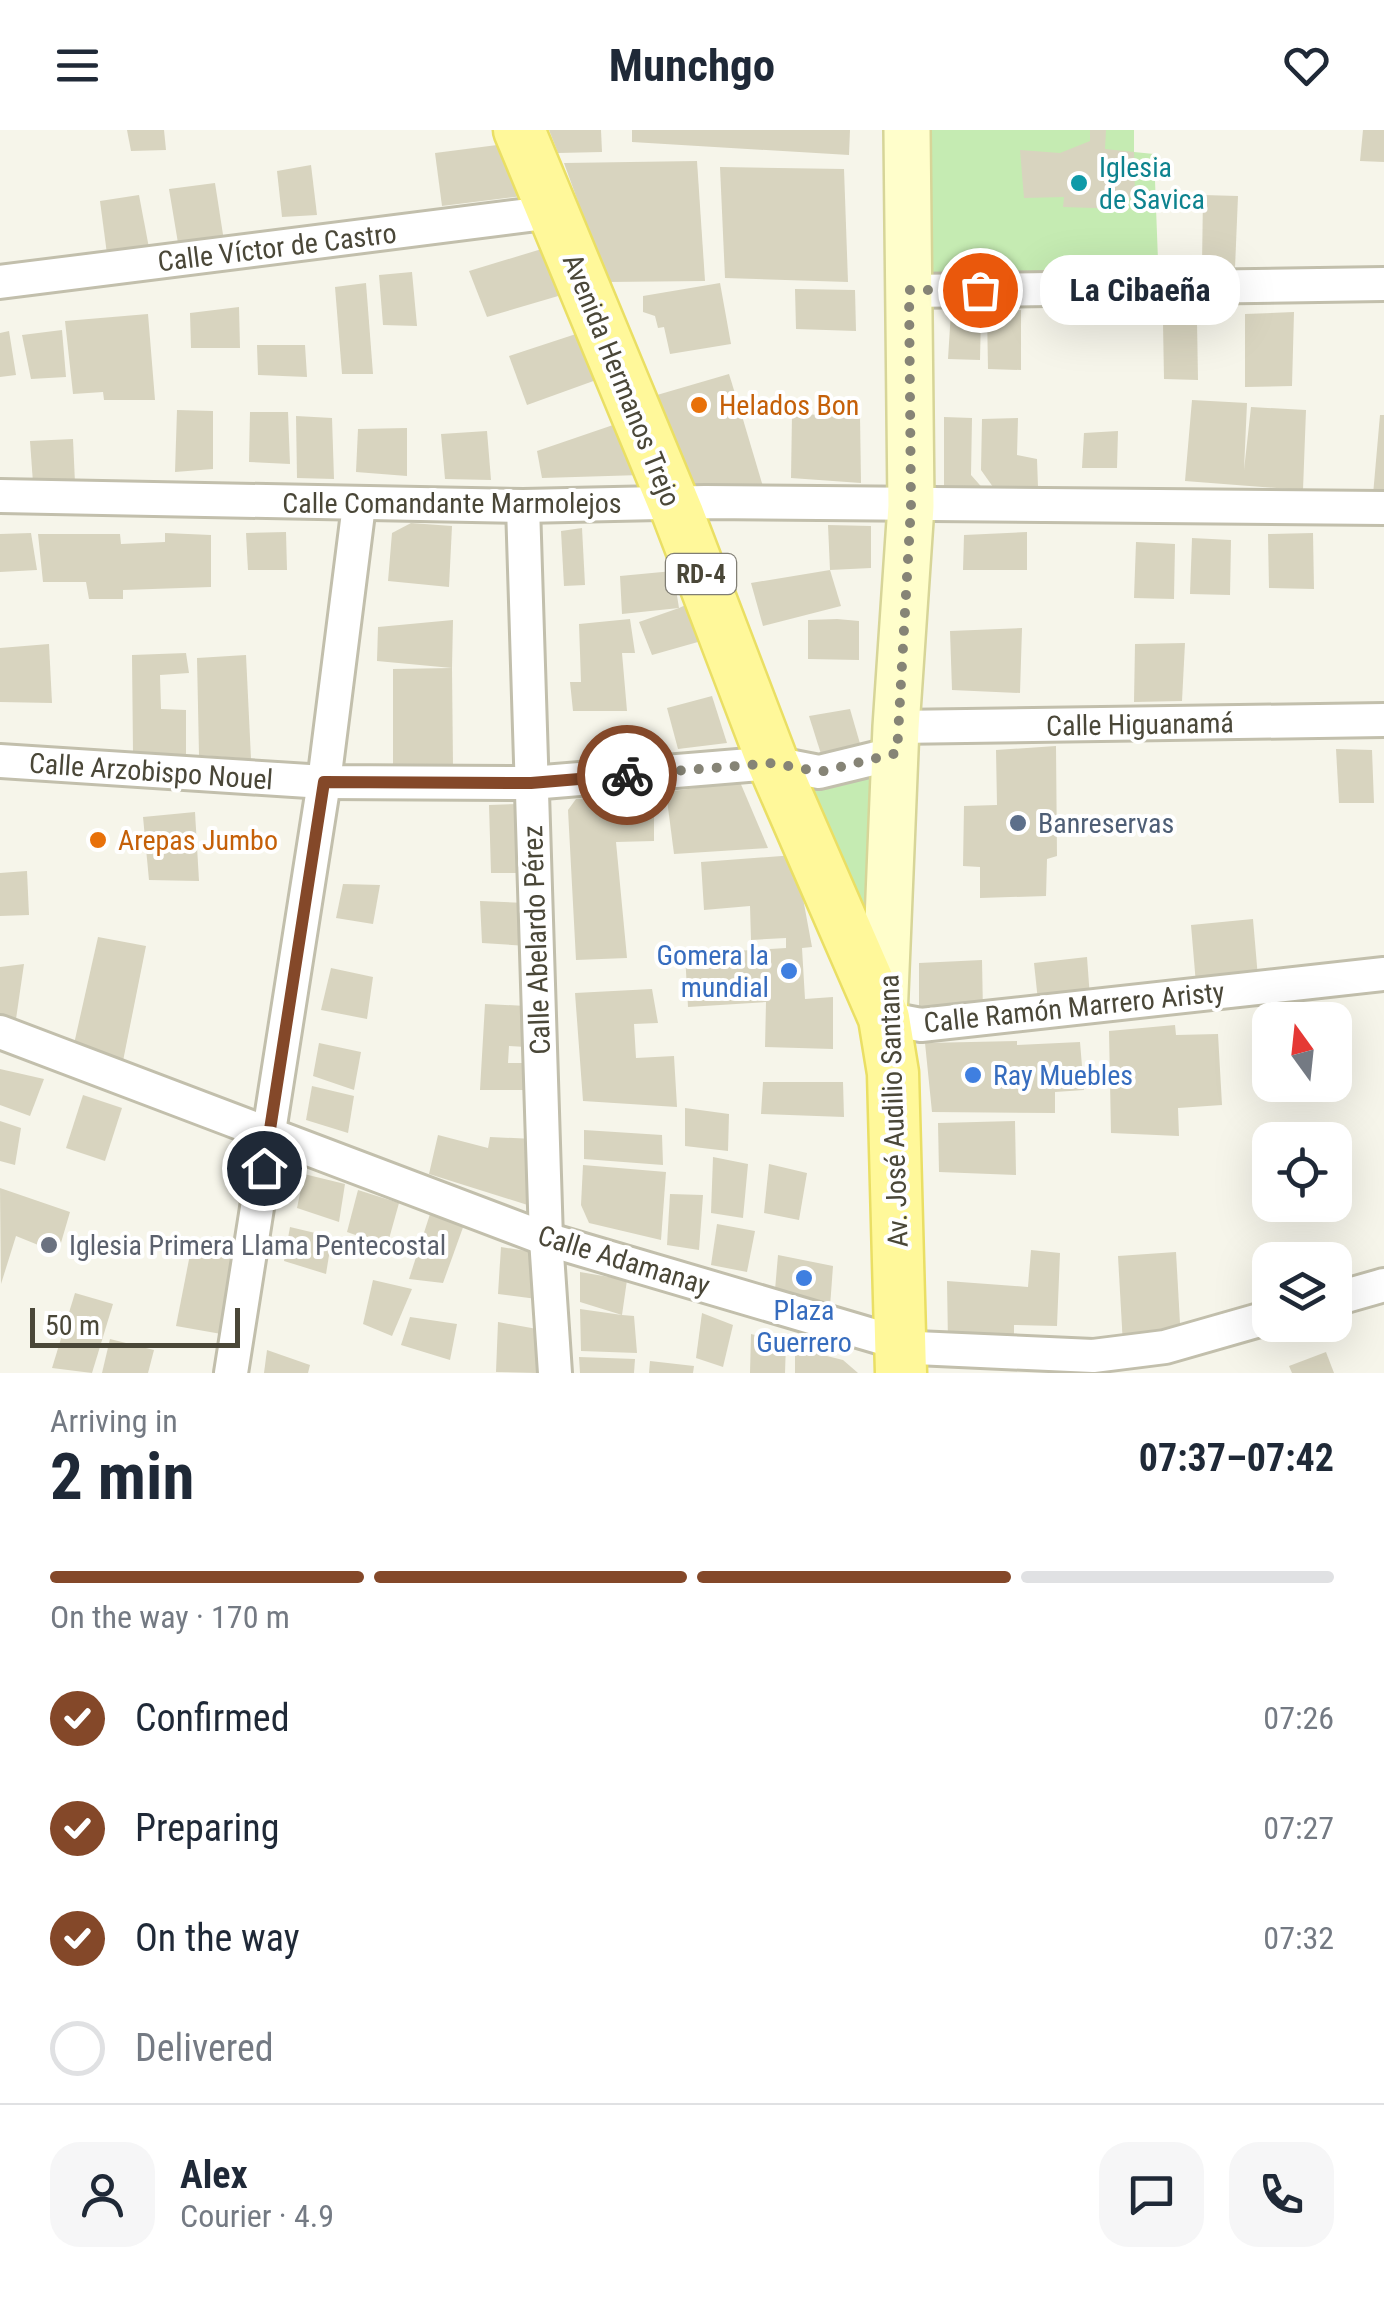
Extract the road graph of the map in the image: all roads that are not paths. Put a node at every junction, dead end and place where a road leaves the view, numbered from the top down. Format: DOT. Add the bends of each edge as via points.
graph roads {
  1 [pos="519,130"];
  2 [pos="907,130"];
  3 [pos="553,212"];
  4 [pos="0,282"];
  5 [pos="1384,284"];
  6 [pos="909,290"];
  7 [pos="0,496"];
  8 [pos="672,502"];
  9 [pos="360,505"];
  10 [pos="523,506"];
  11 [pos="911,506"];
  12 [pos="1384,508"];
  13 [pos="1384,720"];
  14 [pos="896,740"];
  15 [pos="0,761"];
  16 [pos="773,763"];
  17 [pos="324,782"];
  18 [pos="531,783"];
  19 [pos="1384,974"];
  20 [pos="884,1018"];
  21 [pos="0,1032"];
  22 [pos="270,1133"];
  23 [pos="546,1239"];
  24 [pos="1384,1285"];
  25 [pos="1352,1294"];
  26 [pos="1252,1326"];
  27 [pos="886,1356"];
  28 [pos="1170,1360"];
  29 [pos="231,1373"];
  30 [pos="556,1373"];
  1 -- 3 [label="main road, Avenida Hermanos Trejo / RD-4"];
  2 -- 6 [label="main road, Av. José Audilio Santana"];
  3 -- 4 [label="street, Calle Víctor de Castro"];
  3 -- 8 [label="main road, Avenida Hermanos Trejo / RD-4"];
  5 -- 6 [label="street"];
  6 -- 11 [label="main road, Av. José Audilio Santana"];
  7 -- 9 [label="street, Calle Comandante Marmolejos"];
  8 -- 10 [label="street, Calle Comandante Marmolejos"];
  8 -- 11 [label="street, Calle Comandante Marmolejos"];
  8 -- 16 [label="main road, Avenida Hermanos Trejo / RD-4"];
  9 -- 10 [label="street, Calle Comandante Marmolejos"];
  9 -- 17 [label="street"];
  10 -- 18 [label="street, Calle Abelardo Pérez"];
  11 -- 12 [label="street, Calle Comandante Marmolejos"];
  11 -- 14 [label="main road, Av. José Audilio Santana"];
  13 -- 14 [label="street, Calle Higuanamá"];
  14 -- 16 [label="street, Calle Arzobispo Nouel" via="820,772"];
  14 -- 20 [label="main road, Av. José Audilio Santana"];
  15 -- 17 [label="street, Calle Arzobispo Nouel"];
  16 -- 18 [label="street, Calle Arzobispo Nouel"];
  16 -- 20 [label="main road, Avenida Hermanos Trejo / RD-4"];
  17 -- 18 [label="street, Calle Arzobispo Nouel"];
  17 -- 22 [label="street"];
  18 -- 23 [label="street, Calle Abelardo Pérez"];
  19 -- 20 [label="street, Calle Ramón Marrero Aristy" via="922,1025"];
  20 -- 27 [label="main road" via="876,1083"];
  21 -- 22 [label="street, Calle Adamanay"];
  22 -- 23 [label="street, Calle Adamanay"];
  22 -- 29 [label="street"];
  23 -- 27 [label="street, Calle Adamanay"];
  23 -- 30 [label="street, Calle Abelardo Pérez"];
  24 -- 25 [label="street"];
  26 -- 28 [label="street, Calle Adamanay"];
  27 -- 28 [label="street, Calle Adamanay"];
}
